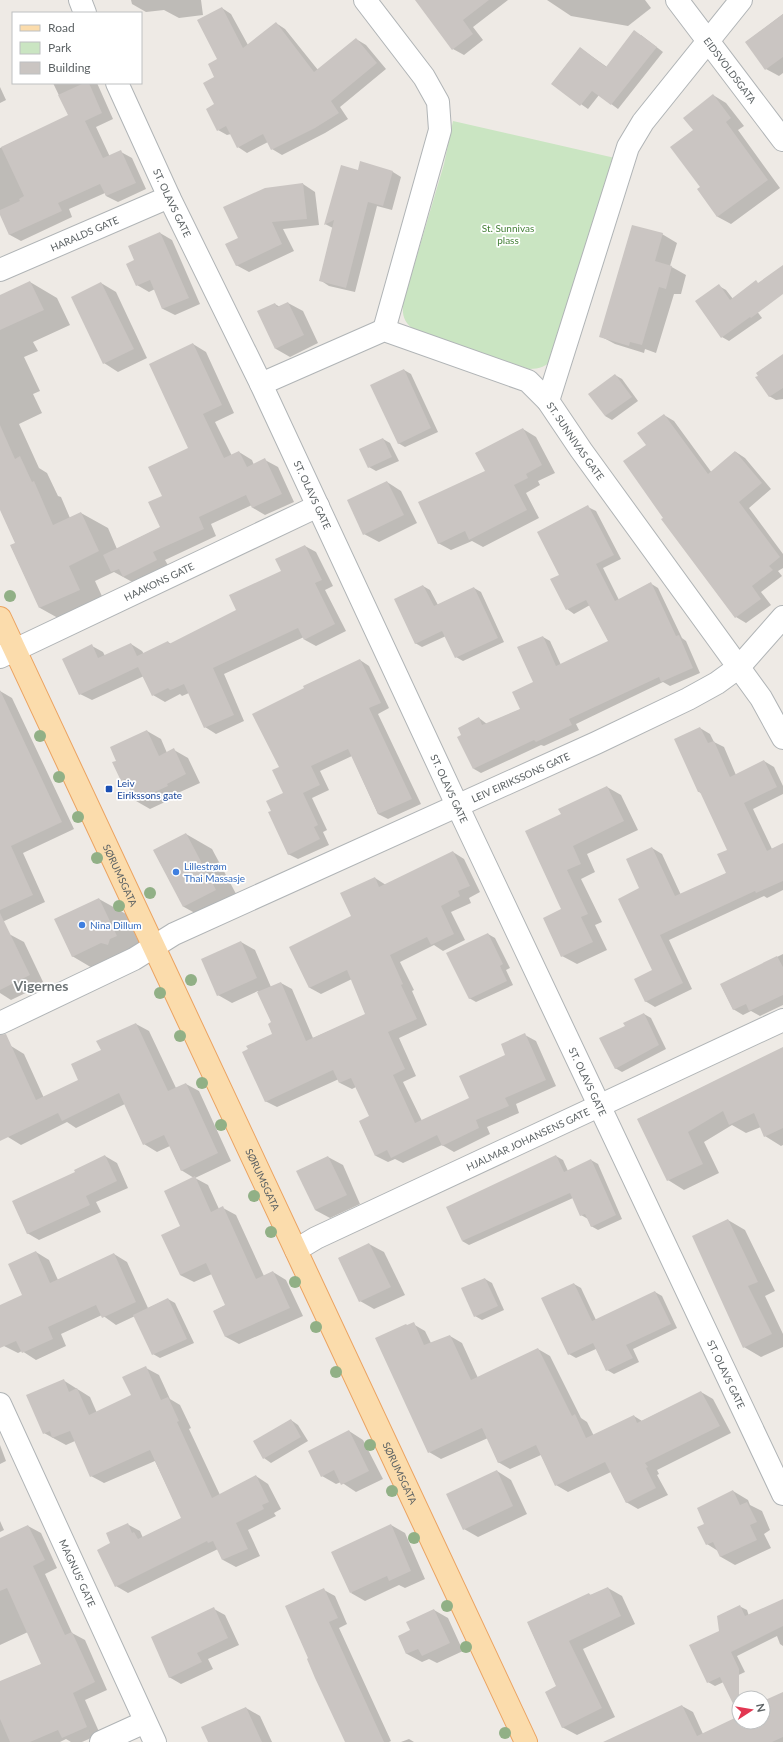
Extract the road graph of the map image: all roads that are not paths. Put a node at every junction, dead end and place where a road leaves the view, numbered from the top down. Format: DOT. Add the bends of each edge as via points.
graph roads {
  1 [pos="80,0"];
  2 [pos="365,0"];
  3 [pos="677,0"];
  4 [pos="742,0"];
  5 [pos="86,12"];
  6 [pos="707,42"];
  7 [pos="117,84"];
  8 [pos="783,140"];
  9 [pos="169,197"];
  10 [pos="0,270"];
  11 [pos="384,330"];
  12 [pos="261,384"];
  13 [pos="548,401"];
  14 [pos="318,506"];
  15 [pos="783,617"];
  16 [pos="0,618"];
  17 [pos="7,654"];
  18 [pos="738,668"];
  19 [pos="783,738"];
  20 [pos="457,805"];
  21 [pos="154,946"];
  22 [pos="783,1020"];
  23 [pos="0,1023"];
  24 [pos="600,1105"];
  25 [pos="296,1250"];
  26 [pos="0,1404"];
  27 [pos="783,1494"];
  28 [pos="145,1722"];
  29 [pos="101,1742"];
  30 [pos="155,1742"];
  31 [pos="526,1742"];
  1 -- 5 [label="street"];
  2 -- 11 [label="street" via="424,77 438,102 440,130"];
  3 -- 6 [label="street, EIDSVOLDSGATA"];
  4 -- 6 [label="street"];
  6 -- 8 [label="street, EIDSVOLDSGATA"];
  6 -- 13 [label="street" via="643,122 628,146"];
  7 -- 9 [label="street, ST. OLAVS GATE"];
  9 -- 10 [label="street, HARALDS GATE"];
  9 -- 12 [label="street, ST. OLAVS GATE"];
  11 -- 12 [label="street"];
  11 -- 13 [label="street, ST. SUNNIVAS GATE" via="528,381"];
  12 -- 14 [label="street, ST. OLAVS GATE"];
  13 -- 18 [label="street, ST. SUNNIVAS GATE"];
  14 -- 17 [label="street, HAAKONS GATE"];
  14 -- 20 [label="street, ST. OLAVS GATE"];
  15 -- 18 [label="street, LEIV EIRIKSSONS GATE"];
  16 -- 17 [label="main road, SØRUMSGATA"];
  17 -- 21 [label="main road, SØRUMSGATA"];
  18 -- 19 [label="street, ST. SUNNIVAS GATE" via="761,698"];
  18 -- 20 [label="street, LEIV EIRIKSSONS GATE" via="688,699"];
  20 -- 21 [label="street, LEIV EIRIKSSONS GATE" via="174,934"];
  20 -- 24 [label="street, ST. OLAVS GATE"];
  21 -- 23 [label="street, LEIV EIRIKSSONS GATE" via="134,959"];
  21 -- 25 [label="main road, SØRUMSGATA"];
  22 -- 24 [label="street, HJALMAR JOHANSENS GATE"];
  24 -- 25 [label="street, HJALMAR JOHANSENS GATE" via="316,1238"];
  24 -- 27 [label="street, ST. OLAVS GATE"];
  25 -- 31 [label="main road, SØRUMSGATA"];
  26 -- 28 [label="street, MAGNUS' GATE"];
  28 -- 29 [label="street"];
  28 -- 30 [label="street, MAGNUS' GATE"];
}
